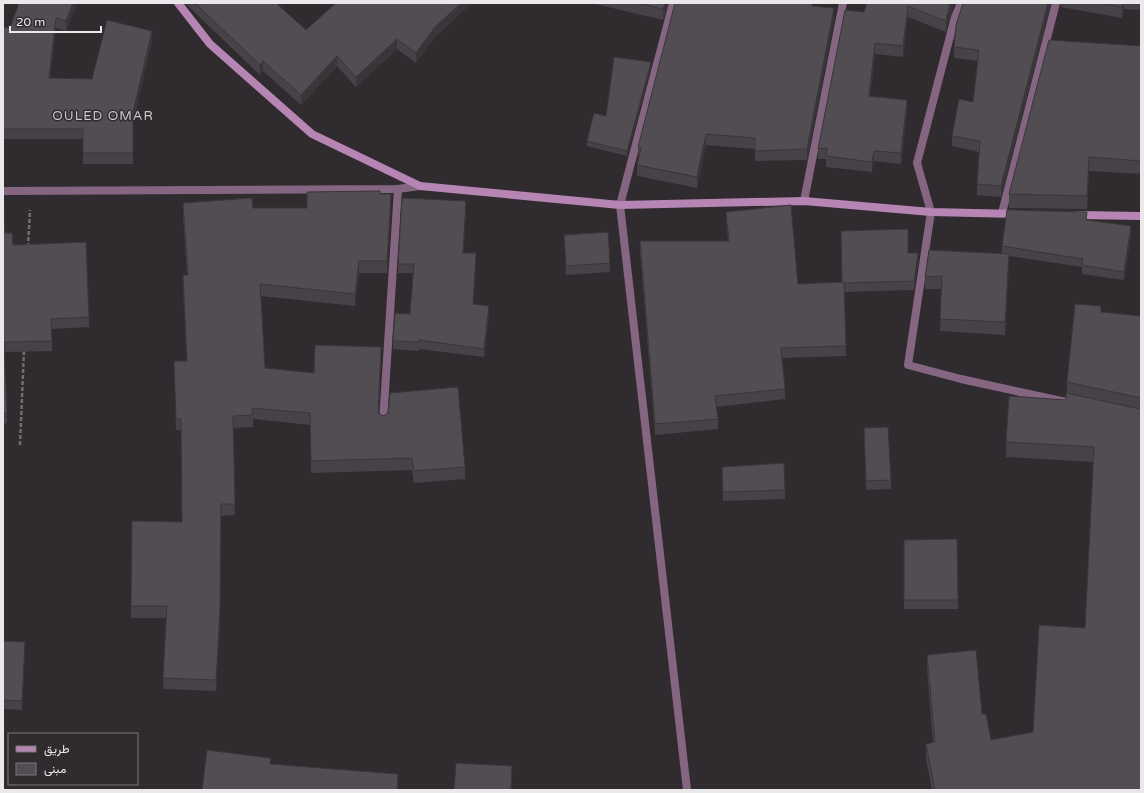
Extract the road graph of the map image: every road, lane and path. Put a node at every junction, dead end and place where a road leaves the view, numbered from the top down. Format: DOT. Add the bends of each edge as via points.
graph roads {
  1 [pos="178,3"];
  2 [pos="674,3"];
  3 [pos="843,3"];
  4 [pos="961,3"];
  5 [pos="1056,3"];
  6 [pos="420,186"];
  7 [pos="398,189"];
  8 [pos="30,190"];
  9 [pos="3,191"];
  10 [pos="804,201"];
  11 [pos="620,205"];
  12 [pos="931,212"];
  13 [pos="1002,213"];
  14 [pos="1025,214"];
  15 [pos="1071,215"];
  16 [pos="1141,216"];
  17 [pos="28,254"];
  18 [pos="24,349"];
  19 [pos="1073,403"];
  20 [pos="383,422"];
  21 [pos="20,445"];
  22 [pos="687,790"];
  1 -- 6 [label="main road" via="210,44 312,134"];
  2 -- 11 [label="street"];
  3 -- 10 [label="street"];
  4 -- 12 [label="street" via="955,17 917,163"];
  5 -- 13 [label="street"];
  6 -- 7 [label="street"];
  6 -- 11 [label="main road"];
  7 -- 8 [label="street"];
  7 -- 20 [label="street"];
  8 -- 9 [label="street"];
  8 -- 17 [label="path"];
  10 -- 11 [label="main road"];
  10 -- 12 [label="main road"];
  11 -- 22 [label="street"];
  12 -- 13 [label="main road"];
  12 -- 19 [label="street" via="908,366"];
  13 -- 14 [label="main road"];
  15 -- 16 [label="main road"];
  18 -- 21 [label="path"];
}
